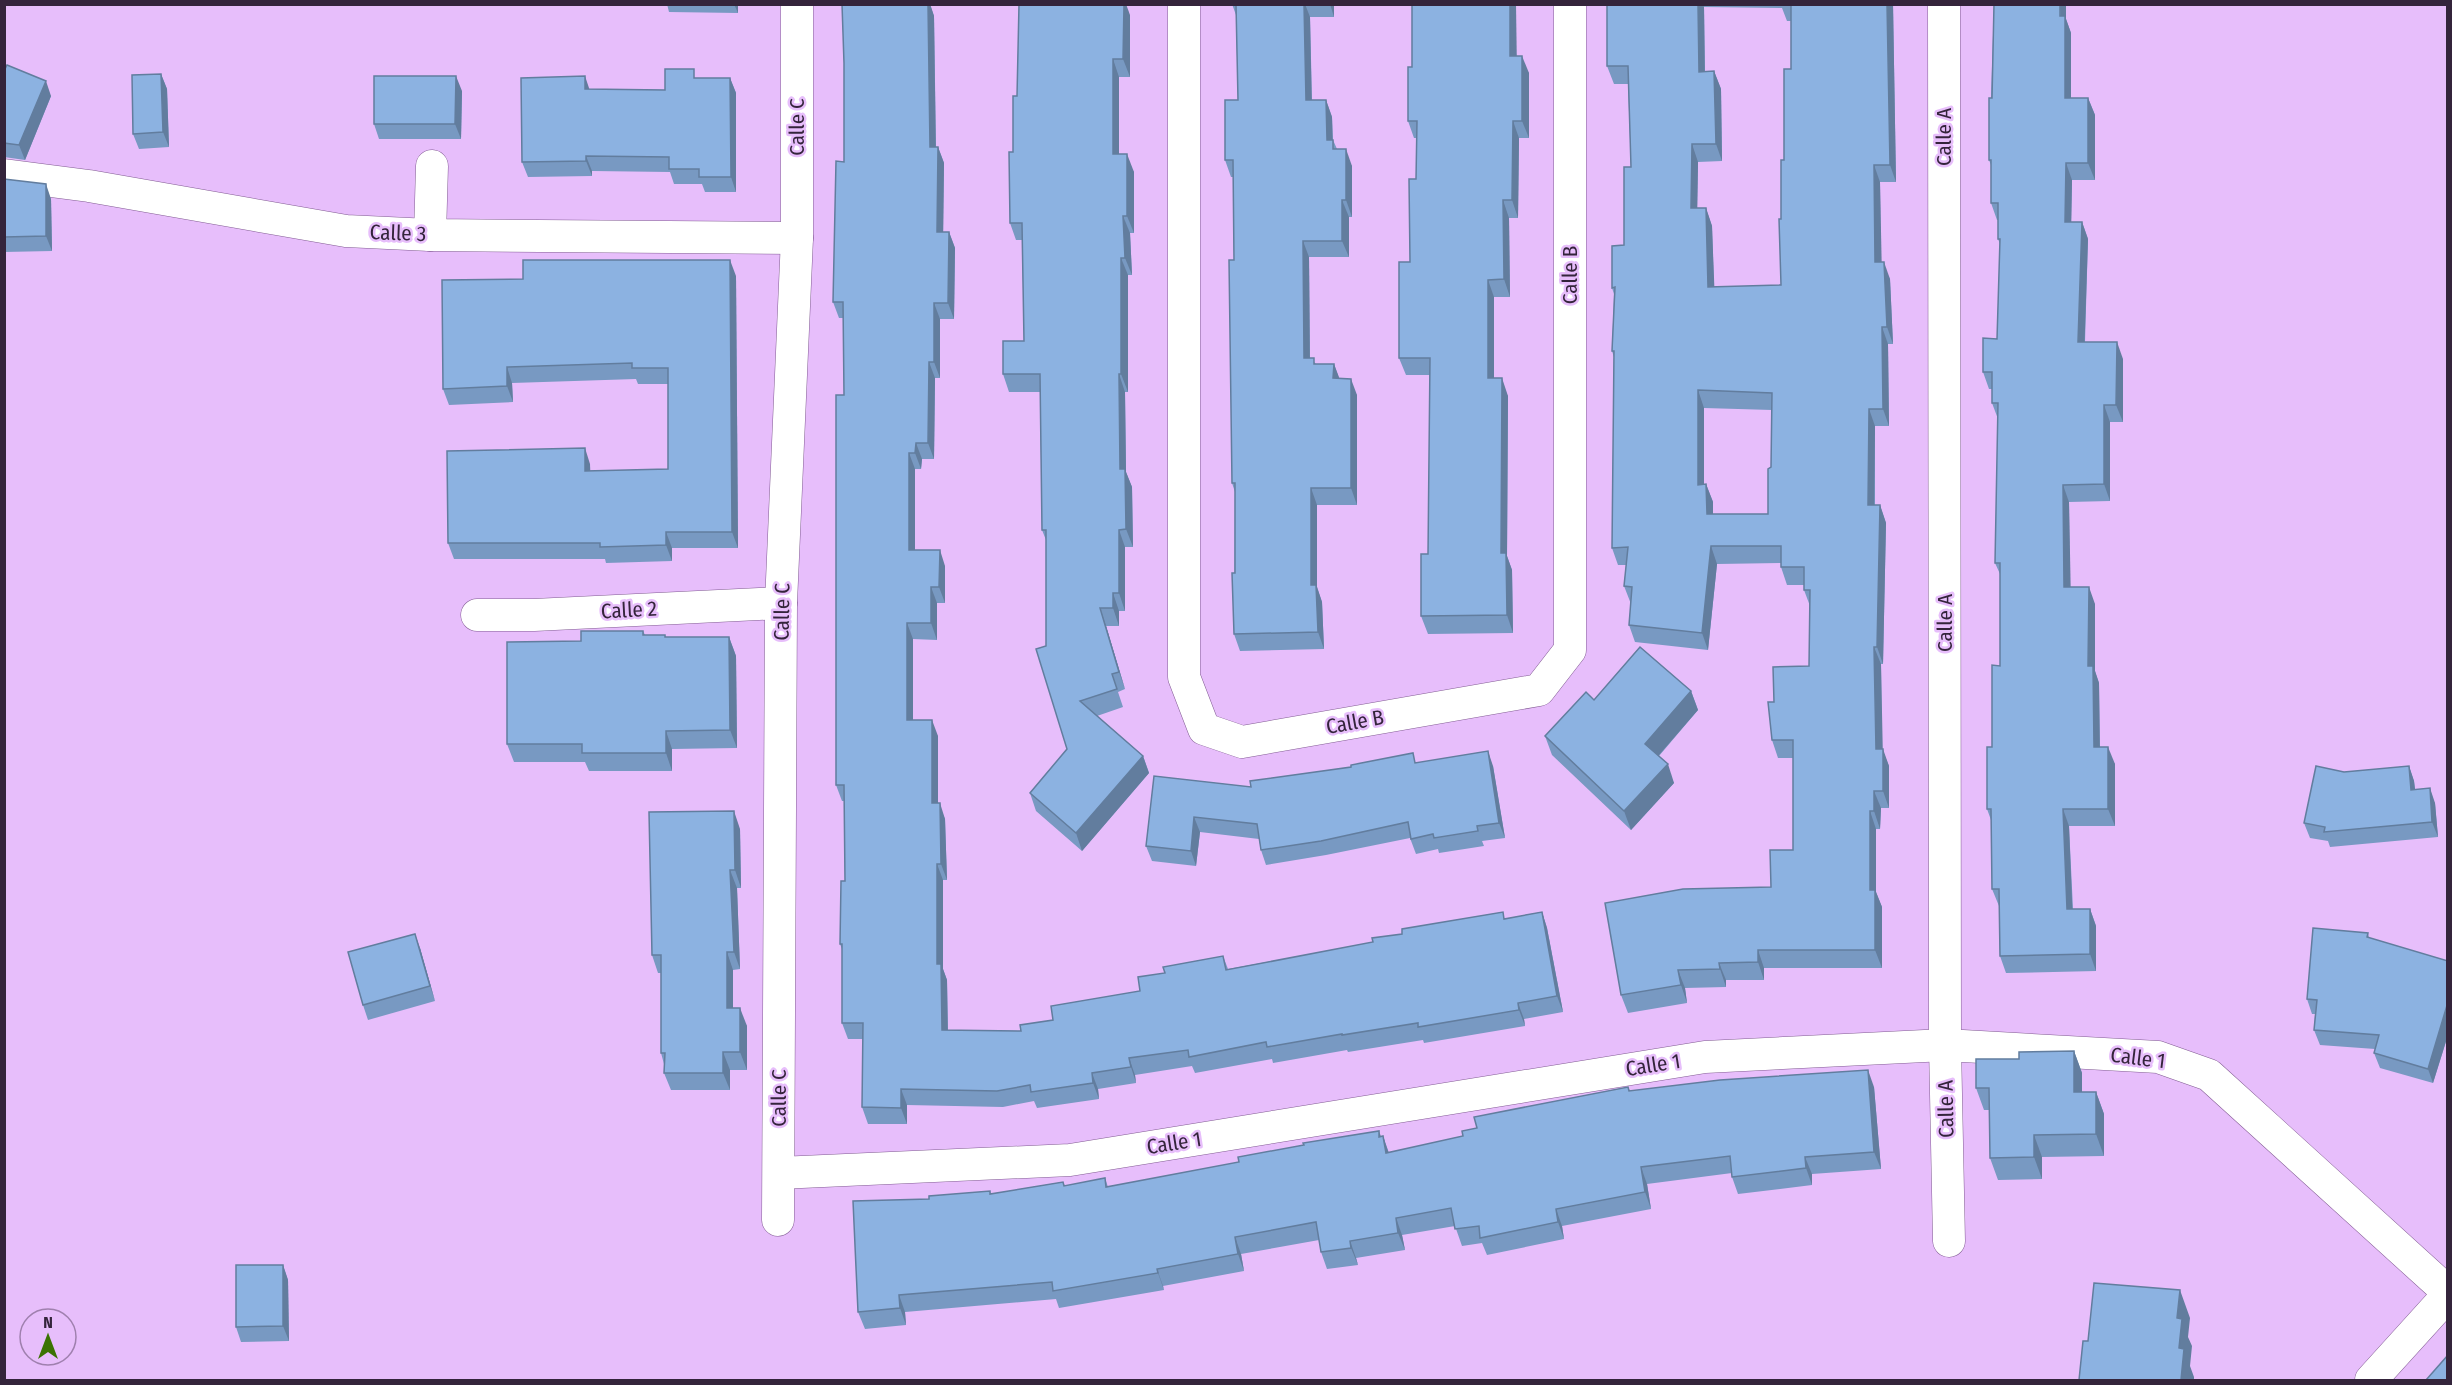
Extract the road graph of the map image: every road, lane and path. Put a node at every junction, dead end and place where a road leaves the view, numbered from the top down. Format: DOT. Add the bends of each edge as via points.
graph roads {
  1 [pos="797,4"];
  2 [pos="1184,4"];
  3 [pos="1570,4"];
  4 [pos="1944,4"];
  5 [pos="432,166"];
  6 [pos="4,175"];
  7 [pos="430,235"];
  8 [pos="797,238"];
  9 [pos="781,603"];
  10 [pos="477,615"];
  11 [pos="1945,1045"];
  12 [pos="779,1173"];
  13 [pos="778,1220"];
  14 [pos="1949,1241"];
  15 [pos="2448,1294"];
  16 [pos="2371,1380"];
  1 -- 8 [label="street, Calle C"];
  2 -- 3 [label="street, Calle B" via="1184,677 1204,729 1242,742 1539,690 1570,650"];
  4 -- 11 [label="street, Calle A"];
  5 -- 7 [label="street"];
  6 -- 7 [label="street, Calle 3" via="346,231"];
  7 -- 8 [label="street, Calle 3"];
  8 -- 9 [label="street, Calle C"];
  9 -- 10 [label="street, Calle 2"];
  9 -- 12 [label="street, Calle C"];
  11 -- 12 [label="street, Calle 1" via="1705,1057 1070,1160"];
  11 -- 14 [label="street, Calle A"];
  11 -- 15 [label="street, Calle 1" via="2158,1057 2209,1075"];
  12 -- 13 [label="street, Calle C"];
  15 -- 16 [label="street"];
}
